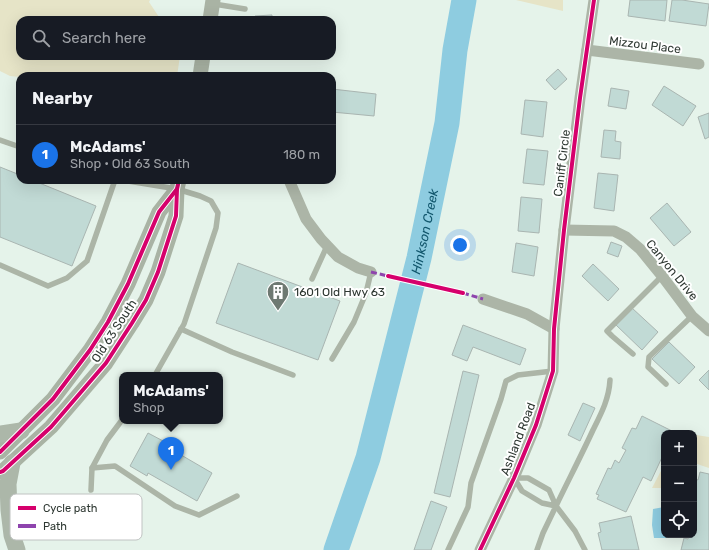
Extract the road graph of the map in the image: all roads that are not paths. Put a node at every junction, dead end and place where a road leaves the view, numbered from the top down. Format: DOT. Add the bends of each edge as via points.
graph roads {
  1 [pos="594,0"];
  2 [pos="213,2"];
  3 [pos="245,9"];
  4 [pos="211,16"];
  5 [pos="587,50"];
  6 [pos="202,60"];
  7 [pos="699,64"];
  8 [pos="201,72"];
  9 [pos="0,140"];
  10 [pos="16,146"];
  11 [pos="114,184"];
  12 [pos="178,184"];
  13 [pos="290,184"];
  14 [pos="564,230"];
  15 [pos="327,246"];
  16 [pos="0,266"];
  17 [pos="371,272"];
  18 [pos="662,276"];
  19 [pos="312,279"];
  20 [pos="482,299"];
  21 [pos="692,316"];
  22 [pos="181,329"];
  23 [pos="554,329"];
  24 [pos="709,331"];
  25 [pos="633,354"];
  26 [pos="332,359"];
  27 [pos="553,371"];
  28 [pos="157,372"];
  29 [pos="293,375"];
  30 [pos="610,380"];
  31 [pos="666,384"];
  32 [pos="119,424"];
  33 [pos="21,431"];
  34 [pos="0,434"];
  35 [pos="4,462"];
  36 [pos="92,468"];
  37 [pos="514,478"];
  38 [pos="90,490"];
  39 [pos="237,496"];
  40 [pos="556,506"];
  41 [pos="10,518"];
  42 [pos="0,529"];
  43 [pos="13,540"];
  44 [pos="16,550"];
  45 [pos="448,550"];
  46 [pos="480,550"];
  47 [pos="537,550"];
  48 [pos="585,550"];
  1 -- 5 [label="street, Caniff Circle"];
  2 -- 3 [label="lane"];
  2 -- 4 [label="main road"];
  5 -- 7 [label="street, Mizzou Place"];
  5 -- 14 [label="street, Caniff Circle"];
  6 -- 8 [label="main road"];
  9 -- 10 [label="lane"];
  11 -- 16 [label="lane" via="87,261 67,278 48,286"];
  12 -- 22 [label="lane" via="211,201 218,214 216,228"];
  12 -- 33 [label="main road, Old 63 South" via="159,212 128,284 108,322 53,399"];
  12 -- 35 [label="main road, Old 63 South" via="176,216 158,272 146,300 132,323 106,363 51,427"];
  13 -- 15 [label="street" via="306,219"];
  14 -- 18 [label="street, Canyon Drive" via="614,231 640,249"];
  14 -- 23 [label="street, Caniff Circle"];
  15 -- 17 [label="street" via="338,257"];
  15 -- 19 [label="lane"];
  17 -- 26 [label="lane" via="366,293 354,322"];
  18 -- 21 [label="street, Canyon Drive"];
  18 -- 25 [label="lane" via="607,331"];
  20 -- 23 [label="street" via="527,314"];
  21 -- 24 [label="street, Canyon Drive"];
  21 -- 31 [label="lane" via="649,357 648,367"];
  22 -- 28 [label="lane"];
  22 -- 29 [label="lane"];
  23 -- 27 [label="street, Ashland Road"];
  27 -- 37 [label="street, Ashland Road" via="536,425"];
  27 -- 45 [label="lane" via="518,376 506,381 470,483 468,507"];
  30 -- 40 [label="lane" via="605,405"];
  32 -- 36 [label="lane"];
  33 -- 34 [label="main road"];
  33 -- 35 [label="main road, Old 63 South"];
  35 -- 41 [label="main road"];
  36 -- 38 [label="lane"];
  36 -- 39 [label="lane" via="115,466 175,506 199,515"];
  37 -- 40 [label="lane" via="522,491 542,503"];
  37 -- 40 [label="lane" via="528,478 549,490"];
  37 -- 46 [label="street, Ashland Road"];
  40 -- 47 [label="lane" via="542,533"];
  40 -- 48 [label="lane" via="575,531"];
  42 -- 44 [label="main road"];
  43 -- 44 [label="main road"];
}
